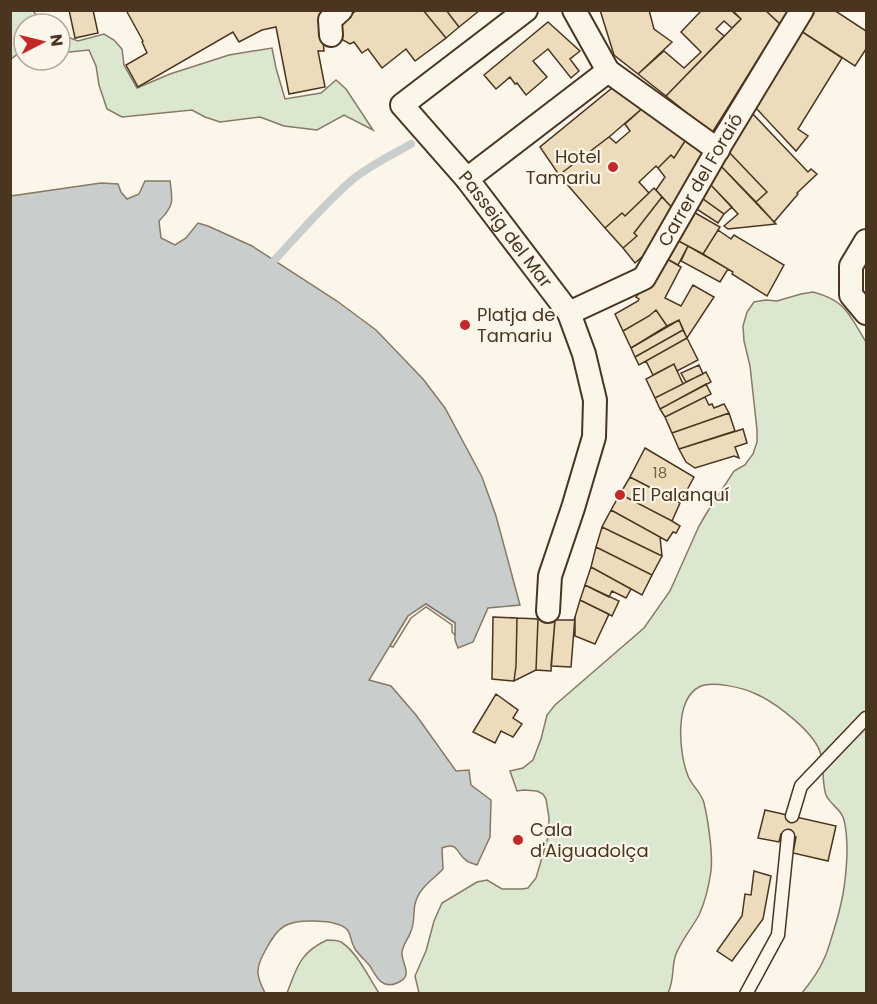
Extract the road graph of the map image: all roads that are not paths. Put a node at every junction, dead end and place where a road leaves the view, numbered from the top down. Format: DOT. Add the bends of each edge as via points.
graph roads {
  1 [pos="341,10"];
  2 [pos="526,10"];
  3 [pos="574,10"];
  4 [pos="802,10"];
  5 [pos="331,35"];
  6 [pos="608,71"];
  7 [pos="718,150"];
  8 [pos="467,179"];
  9 [pos="867,241"];
  10 [pos="569,313"];
  11 [pos="867,313"];
  12 [pos="549,611"];
  13 [pos="867,718"];
  14 [pos="792,816"];
  15 [pos="788,836"];
  16 [pos="746,993"];
  1 -- 5 [label="street" via="330,20"];
  2 -- 8 [label="street, Passeig del Mar" via="402,105"];
  3 -- 6 [label="street"];
  4 -- 7 [label="street, Carrer del Foraió"];
  6 -- 7 [label="street"];
  6 -- 8 [label="street"];
  7 -- 10 [label="street, Carrer del Foraió" via="644,278"];
  8 -- 10 [label="street, Passeig del Mar"];
  9 -- 11 [label="street" via="851,266 851,295"];
  10 -- 12 [label="street, Passeig del Mar" via="595,400 594,437 550,576"];
  13 -- 14 [label="lane" via="801,786"];
  15 -- 16 [label="lane" via="778,934"];
}
